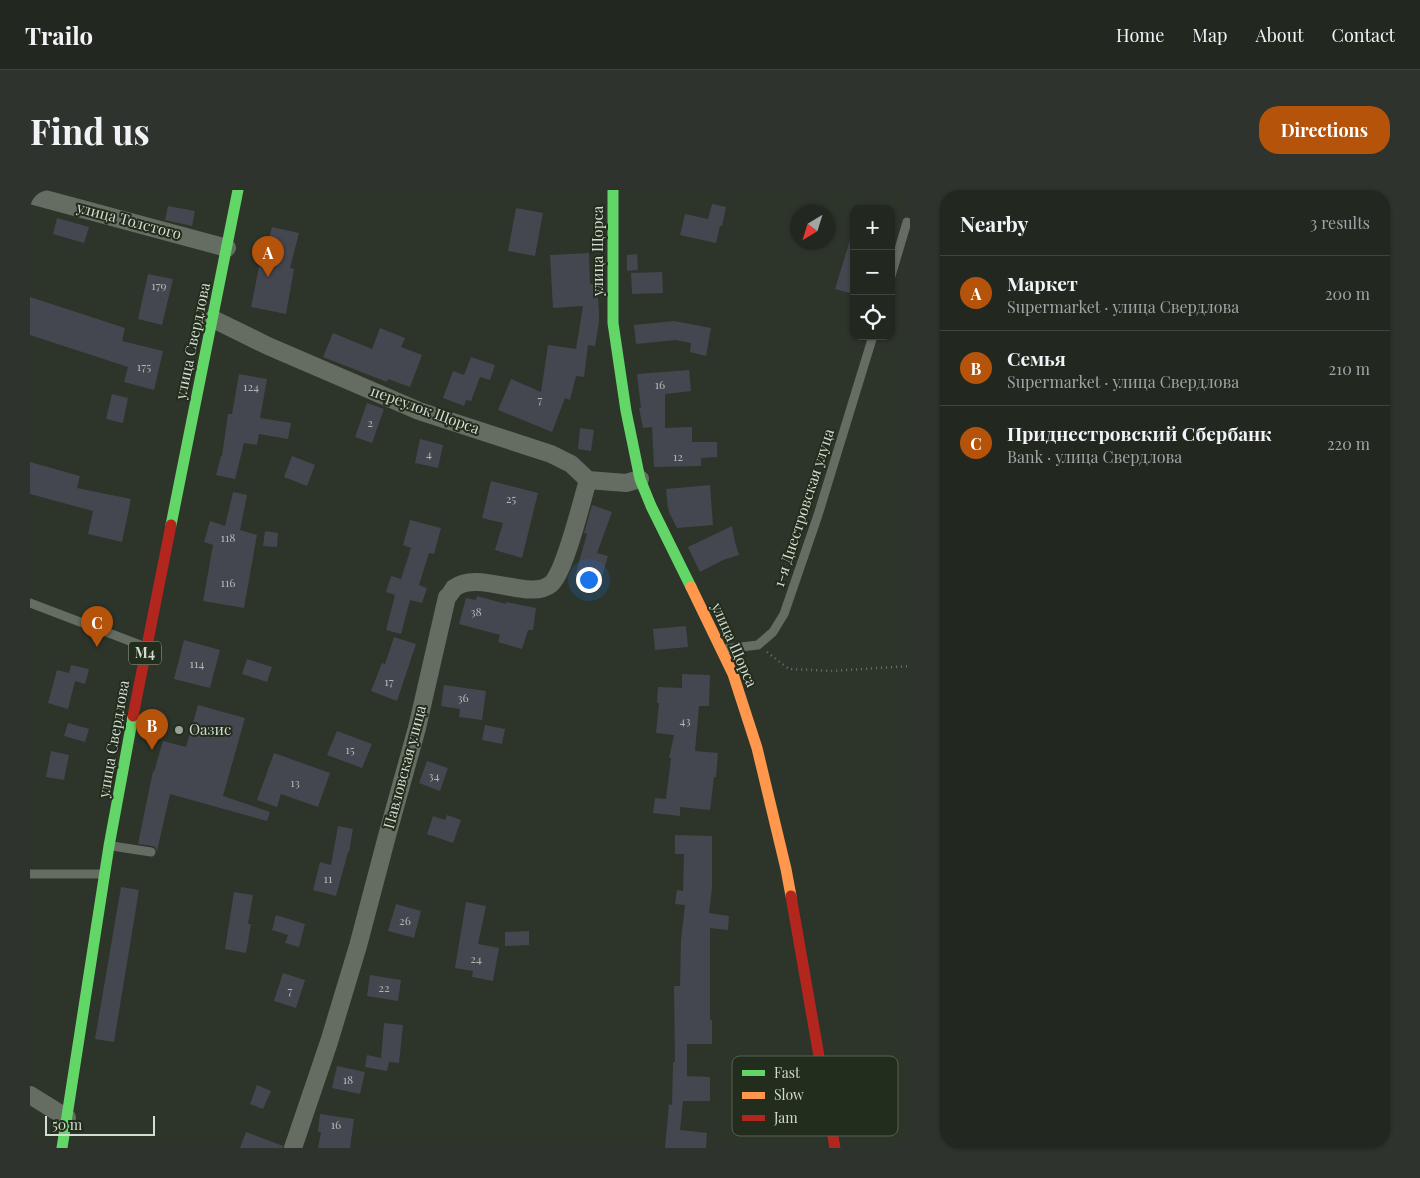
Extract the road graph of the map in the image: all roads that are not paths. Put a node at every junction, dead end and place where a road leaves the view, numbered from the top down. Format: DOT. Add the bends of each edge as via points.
graph roads {
  1 [pos="238,190"];
  2 [pos="613,190"];
  3 [pos="30,195"];
  4 [pos="908,222"];
  5 [pos="227,248"];
  6 [pos="895,263"];
  7 [pos="212,319"];
  8 [pos="872,340"];
  9 [pos="588,480"];
  10 [pos="640,480"];
  11 [pos="30,603"];
  12 [pos="146,647"];
  13 [pos="721,649"];
  14 [pos="109,846"];
  15 [pos="150,852"];
  16 [pos="30,874"];
  17 [pos="105,874"];
  18 [pos="819,1056"];
  19 [pos="30,1095"];
  20 [pos="67,1118"];
  21 [pos="62,1148"];
  22 [pos="293,1148"];
  1 -- 5 [label="main road, улица Свердлова / M4"];
  2 -- 10 [label="main road, улица Щорса" via="613,323"];
  3 -- 5 [label="street, улица Толстого"];
  4 -- 6 [label="lane"];
  5 -- 7 [label="main road, улица Свердлова / M4"];
  7 -- 9 [label="street, переулок Щорса" via="419,411 551,454 571,464"];
  7 -- 12 [label="main road, улица Свердлова / M4"];
  8 -- 13 [label="lane, 1-я Днестровская улуца" via="784,614 773,632 758,645"];
  9 -- 10 [label="street" via="626,483"];
  9 -- 22 [label="street, Павловская улица" via="564,559 551,584 538,590 465,583 454,589 448,598 417,728 358,946"];
  10 -- 13 [label="main road, улица Щорса"];
  11 -- 12 [label="lane"];
  12 -- 14 [label="main road, улица Свердлова / M4"];
  13 -- 18 [label="main road, улица Щорса" via="733,674 757,748 786,869"];
  14 -- 15 [label="lane"];
  14 -- 17 [label="main road, улица Свердлова / M4"];
  16 -- 17 [label="lane"];
  17 -- 20 [label="main road, улица Свердлова / M4"];
  19 -- 20 [label="street"];
  20 -- 21 [label="main road, улица Свердлова / M4"];
}
